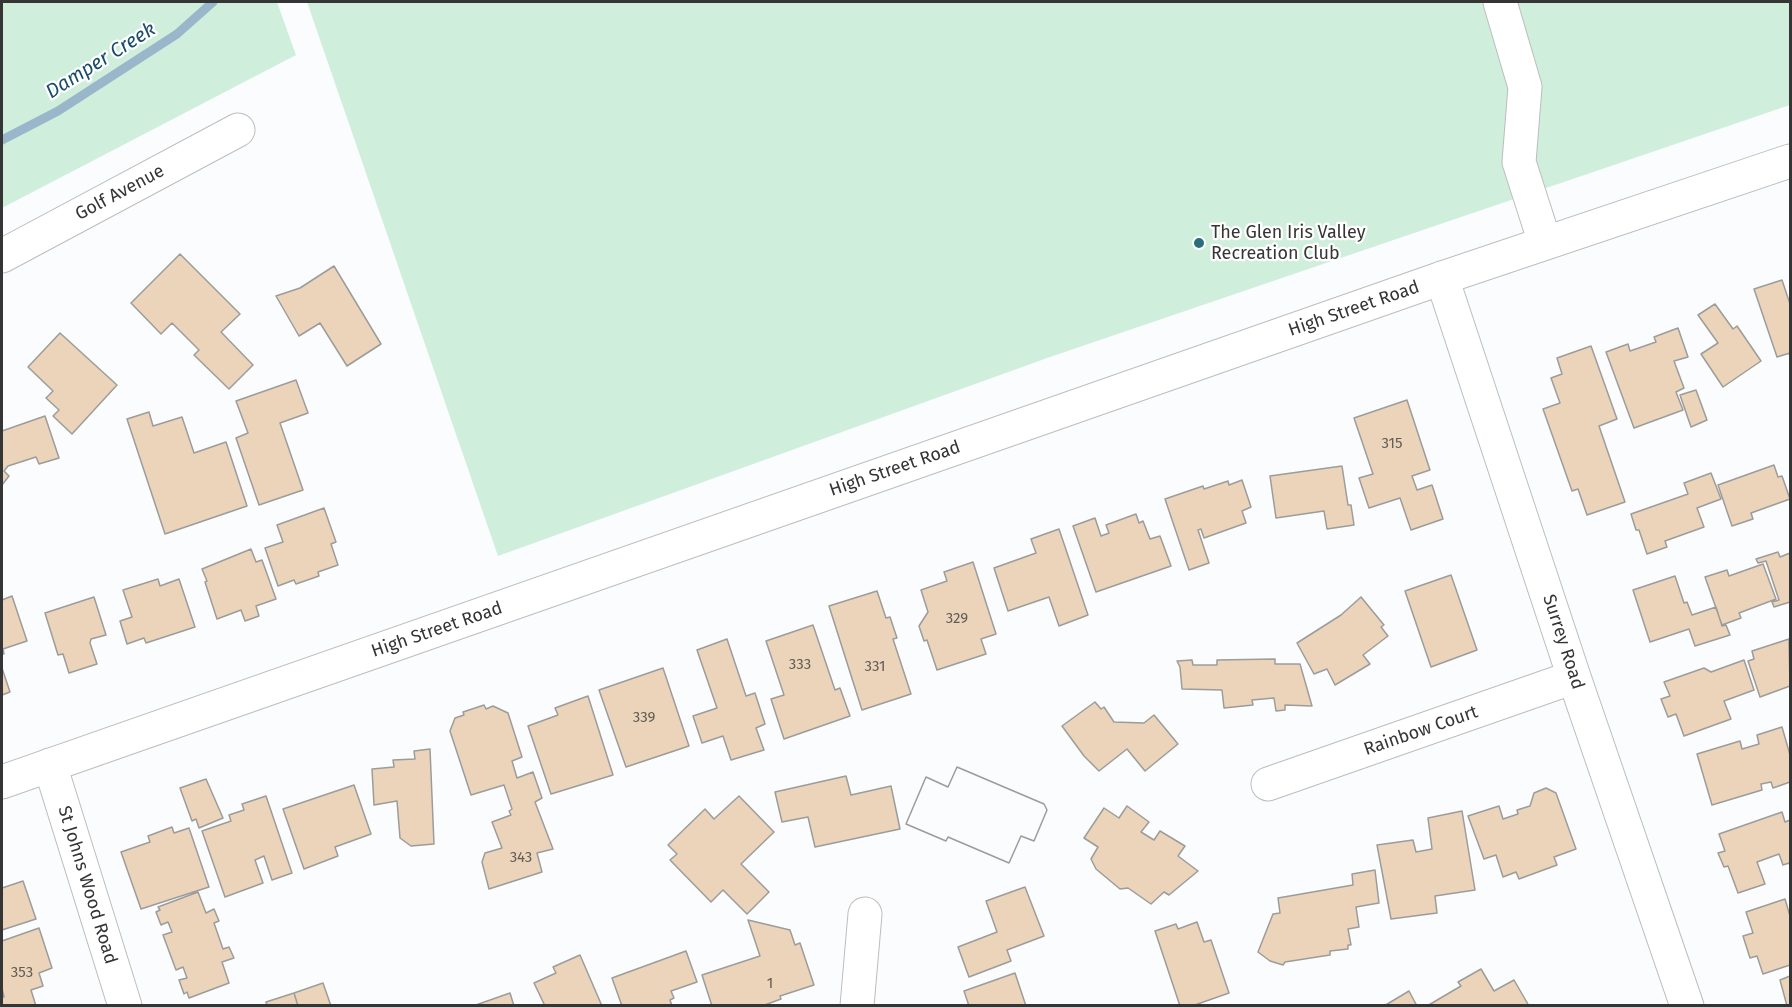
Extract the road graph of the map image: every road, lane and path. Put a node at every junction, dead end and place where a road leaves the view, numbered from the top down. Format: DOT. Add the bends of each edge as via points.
graph roads {
  1 [pos="1500,2"];
  2 [pos="238,130"];
  3 [pos="1791,161"];
  4 [pos="1545,243"];
  5 [pos="2,256"];
  6 [pos="1442,278"];
  7 [pos="1574,677"];
  8 [pos="51,765"];
  9 [pos="2,782"];
  10 [pos="1268,784"];
  11 [pos="866,914"];
  12 [pos="124,1005"];
  13 [pos="857,1005"];
  14 [pos="1687,1005"];
  1 -- 4 [label="main road" via="1525,87 1519,162"];
  2 -- 5 [label="main road, Golf Avenue"];
  3 -- 4 [label="main road, High Street Road"];
  4 -- 6 [label="main road, High Street Road"];
  6 -- 7 [label="main road, Surrey Road"];
  6 -- 8 [label="main road, High Street Road"];
  7 -- 10 [label="main road, Rainbow Court"];
  7 -- 14 [label="main road, Surrey Road"];
  8 -- 9 [label="main road, High Street Road"];
  8 -- 12 [label="main road, St Johns Wood Road"];
  11 -- 13 [label="main road"];
}
